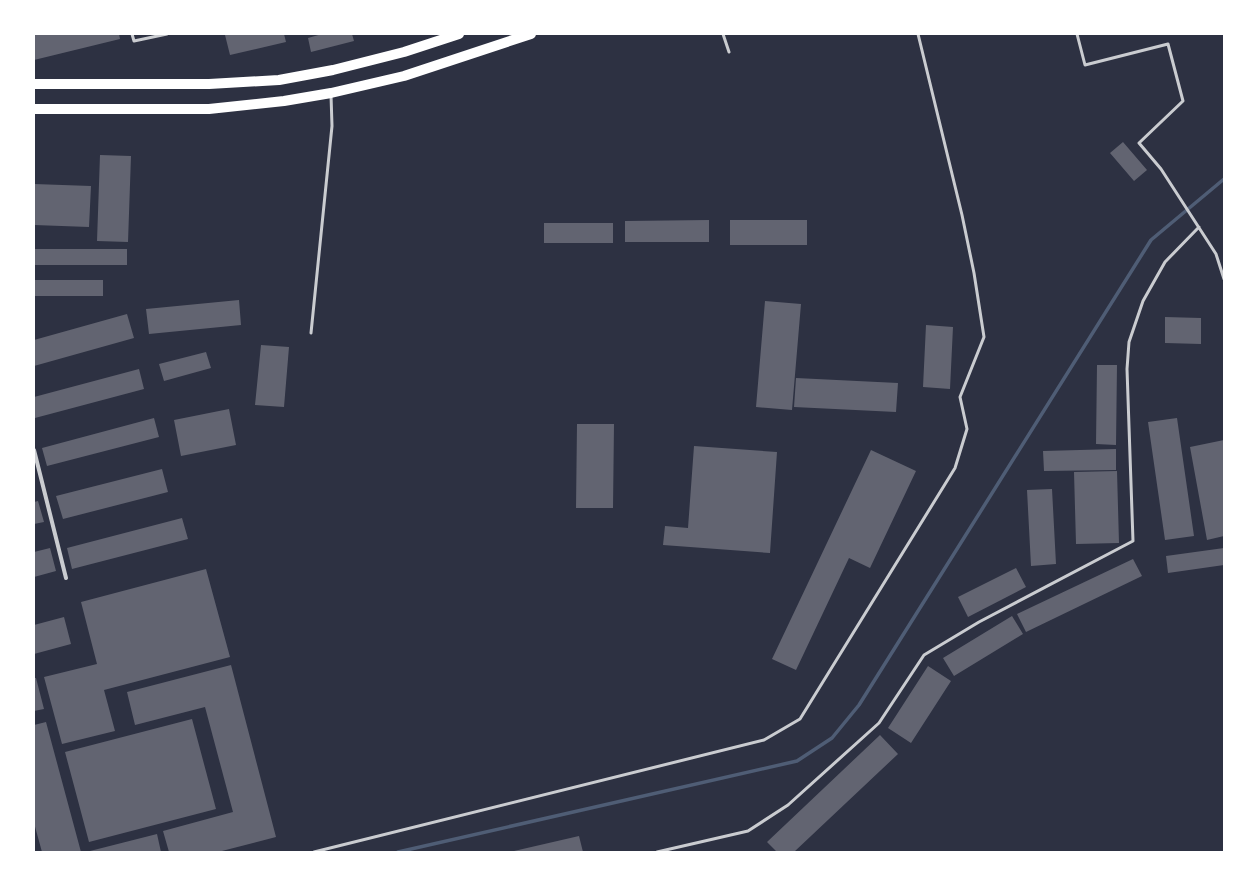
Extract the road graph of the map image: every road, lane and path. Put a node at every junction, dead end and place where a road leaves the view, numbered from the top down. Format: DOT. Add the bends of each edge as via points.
graph roads {
  1 [pos="132,34"];
  2 [pos="167,34"];
  3 [pos="460,34"];
  4 [pos="531,34"];
  5 [pos="723,34"];
  6 [pos="918,34"];
  7 [pos="1077,34"];
  8 [pos="729,52"];
  9 [pos="34,84"];
  10 [pos="331,93"];
  11 [pos="34,109"];
  12 [pos="1199,227"];
  13 [pos="1224,279"];
  14 [pos="311,333"];
  15 [pos="34,450"];
  16 [pos="66,578"];
  17 [pos="314,852"];
  18 [pos="656,852"];
  1 -- 2 [label="lane" via="134,41"];
  3 -- 9 [label="highway" via="404,52 279,80 209,84"];
  4 -- 10 [label="highway" via="404,76"];
  5 -- 8 [label="lane"];
  6 -- 17 [label="lane" via="962,215 984,336 960,397 967,430 955,468 800,719 764,740"];
  7 -- 12 [label="lane" via="1085,65 1168,44 1183,100 1140,143 1161,169"];
  10 -- 11 [label="highway" via="209,109"];
  10 -- 14 [label="lane" via="332,126"];
  12 -- 13 [label="lane" via="1216,254"];
  12 -- 18 [label="lane" via="1165,262 1143,301 1129,342 1127,369 1133,541 979,622 924,655 879,723 788,805 765,820 748,831"];
  15 -- 16 [label="street"];
}
